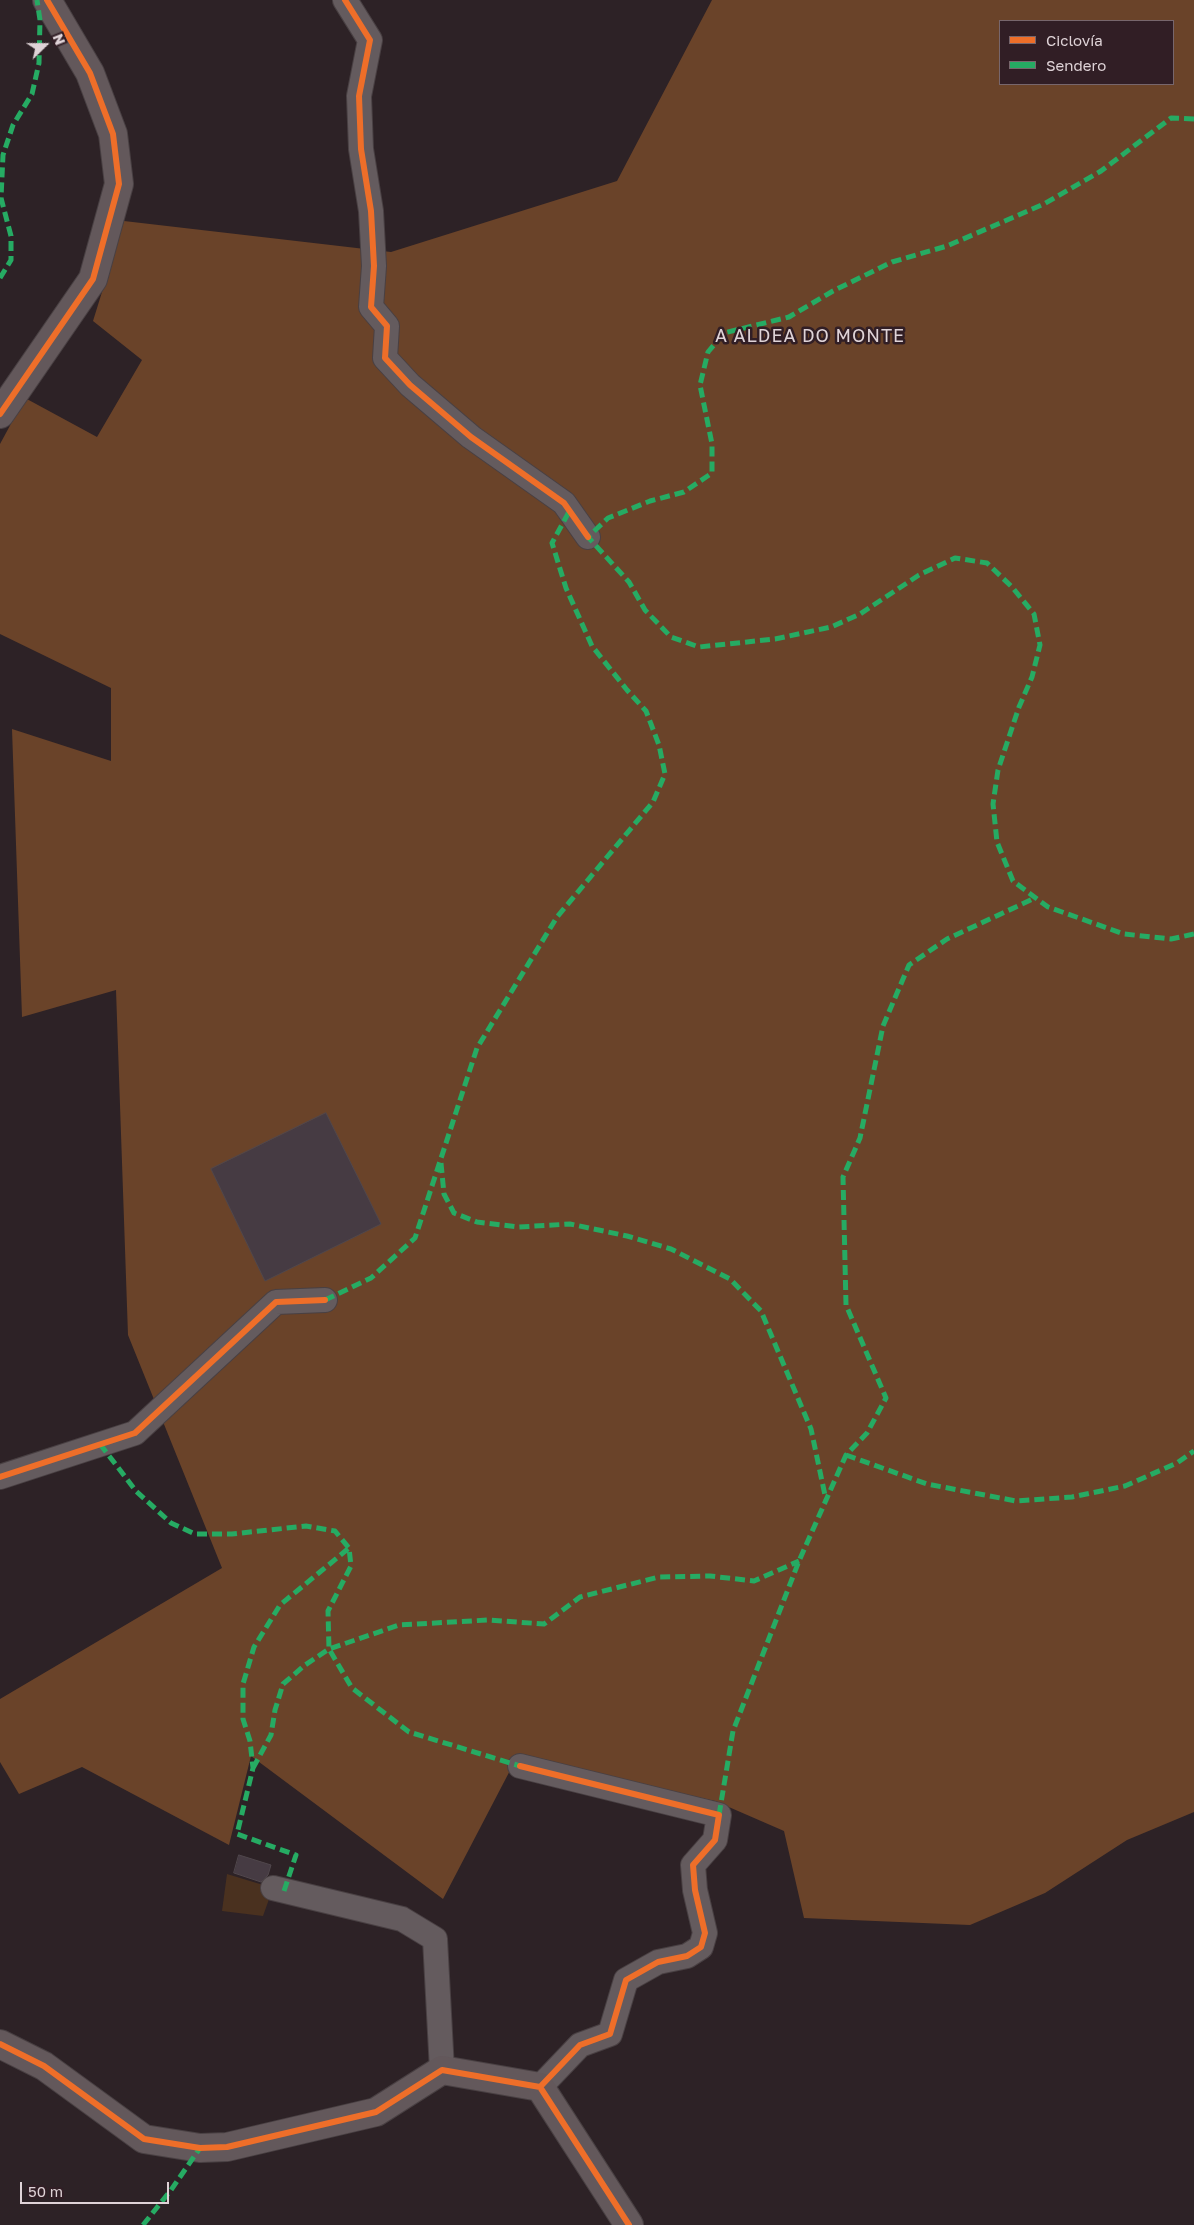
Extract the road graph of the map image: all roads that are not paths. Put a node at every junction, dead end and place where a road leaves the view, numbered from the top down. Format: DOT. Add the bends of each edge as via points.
graph roads {
  1 [pos="47,0"];
  2 [pos="345,0"];
  3 [pos="0,414"];
  4 [pos="588,537"];
  5 [pos="326,1300"];
  6 [pos="0,1477"];
  7 [pos="520,1766"];
  8 [pos="272,1888"];
  9 [pos="0,2044"];
  10 [pos="442,2070"];
  11 [pos="540,2087"];
  12 [pos="629,2225"];
  1 -- 3 [label="street" via="90,73 113,134 119,184 93,279"];
  2 -- 4 [label="street" via="370,40 359,96 361,149 371,210 374,266 370,307 387,326 385,358 410,385 471,437 564,503"];
  5 -- 6 [label="street" via="276,1302 135,1432"];
  7 -- 11 [label="street" via="720,1815 715,1840 693,1865 705,1933 701,1947 687,1956 658,1962 626,1980 610,2034 580,2044"];
  8 -- 10 [label="street" via="402,1919 435,1939"];
  9 -- 10 [label="street" via="44,2066 144,2139 200,2148 227,2147 376,2112"];
  10 -- 11 [label="street"];
  11 -- 12 [label="street"];
}
